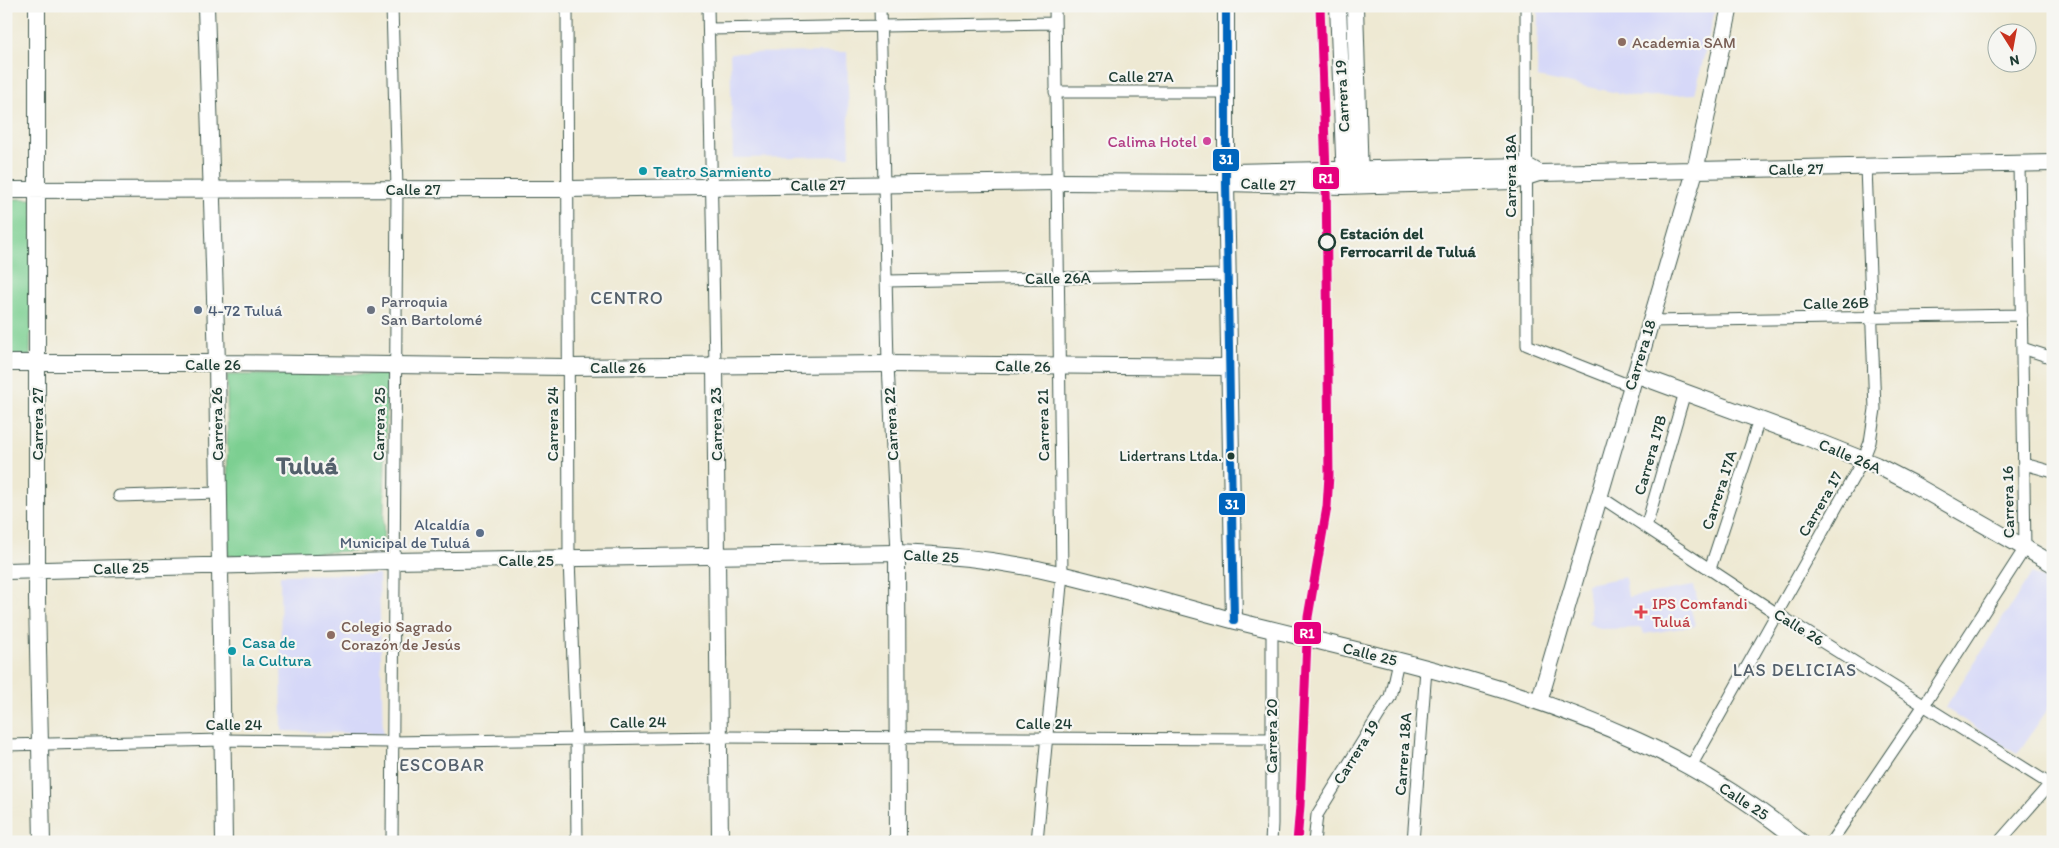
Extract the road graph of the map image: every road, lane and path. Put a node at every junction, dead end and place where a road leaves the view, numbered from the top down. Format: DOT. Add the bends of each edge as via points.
graph roads {
  1 [pos="37,6"];
  2 [pos="206,6"];
  3 [pos="392,6"];
  4 [pos="568,6"];
  5 [pos="708,6"];
  6 [pos="880,6"];
  7 [pos="1054,6"];
  8 [pos="1226,6"];
  9 [pos="1338,6"];
  10 [pos="1355,6"];
  11 [pos="1526,6"];
  12 [pos="1730,6"];
  13 [pos="1055,23"];
  14 [pos="880,26"];
  15 [pos="708,29"];
  16 [pos="1055,92"];
  17 [pos="1227,92"];
  18 [pos="2053,163"];
  19 [pos="2019,164"];
  20 [pos="1866,168"];
  21 [pos="1695,171"];
  22 [pos="1531,172"];
  23 [pos="1226,178"];
  24 [pos="1352,178"];
  25 [pos="1057,182"];
  26 [pos="883,184"];
  27 [pos="710,188"];
  28 [pos="212,189"];
  29 [pos="397,189"];
  30 [pos="568,189"];
  31 [pos="6,190"];
  32 [pos="37,190"];
  33 [pos="1228,275"];
  34 [pos="1058,278"];
  35 [pos="887,281"];
  36 [pos="2022,315"];
  37 [pos="1871,319"];
  38 [pos="1651,322"];
  39 [pos="1526,345"];
  40 [pos="2022,348"];
  41 [pos="2053,358"];
  42 [pos="217,363"];
  43 [pos="6,364"];
  44 [pos="38,364"];
  45 [pos="888,364"];
  46 [pos="396,366"];
  47 [pos="715,366"];
  48 [pos="1059,366"];
  49 [pos="1230,366"];
  50 [pos="568,367"];
  51 [pos="1633,380"];
  52 [pos="1685,392"];
  53 [pos="1759,420"];
  54 [pos="1863,460"];
  55 [pos="2024,464"];
  56 [pos="2053,472"];
  57 [pos="218,493"];
  58 [pos="119,496"];
  59 [pos="1599,496"];
  60 [pos="1646,527"];
  61 [pos="2025,548"];
  62 [pos="896,553"];
  63 [pos="718,556"];
  64 [pos="569,559"];
  65 [pos="393,561"];
  66 [pos="218,564"];
  67 [pos="2053,564"];
  68 [pos="1710,569"];
  69 [pos="37,570"];
  70 [pos="6,571"];
  71 [pos="1062,574"];
  72 [pos="1776,613"];
  73 [pos="1234,620"];
  74 [pos="1272,629"];
  75 [pos="1398,661"];
  76 [pos="1426,669"];
  77 [pos="1539,702"];
  78 [pos="1924,705"];
  79 [pos="720,737"];
  80 [pos="897,737"];
  81 [pos="576,739"];
  82 [pos="1046,739"];
  83 [pos="1271,739"];
  84 [pos="223,740"];
  85 [pos="392,742"];
  86 [pos="6,744"];
  87 [pos="41,744"];
  88 [pos="1690,768"];
  89 [pos="2051,785"];
  90 [pos="42,842"];
  91 [pos="224,842"];
  92 [pos="392,842"];
  93 [pos="577,842"];
  94 [pos="720,842"];
  95 [pos="898,842"];
  96 [pos="1037,842"];
  97 [pos="1271,842"];
  98 [pos="1314,842"];
  99 [pos="1413,842"];
  100 [pos="1802,842"];
  101 [pos="1831,842"];
  102 [pos="1999,842"];
  1 -- 32 [label="main road, Carrera 27"];
  2 -- 28 [label="main road, Carrera 26"];
  3 -- 29 [label="street, Carrera 25"];
  4 -- 30 [label="street, Carrera 24"];
  5 -- 15 [label="street, Carrera 23"];
  6 -- 14 [label="street, Carrera 22"];
  7 -- 13 [label="street, Carrera 21"];
  8 -- 17 [label="main road"];
  9 -- 24 [label="main road, Carrera 19"];
  10 -- 24 [label="main road, Carrera 19"];
  11 -- 22 [label="street, Carrera 18A"];
  12 -- 21 [label="main road, Carrera 18"];
  13 -- 14 [label="street"];
  13 -- 16 [label="street, Carrera 21"];
  14 -- 15 [label="street"];
  14 -- 26 [label="street, Carrera 22"];
  15 -- 27 [label="street, Carrera 23"];
  16 -- 17 [label="street, Calle 27A"];
  16 -- 25 [label="street, Carrera 21"];
  17 -- 23 [label="main road"];
  18 -- 19 [label="main road, Calle 27"];
  19 -- 20 [label="main road, Calle 27"];
  19 -- 36 [label="street, Carrera 16"];
  20 -- 21 [label="main road, Calle 27"];
  20 -- 37 [label="street, Carrera 17"];
  21 -- 22 [label="main road, Calle 27"];
  21 -- 38 [label="main road, Carrera 18"];
  22 -- 24 [label="main road, Calle 27" via="1514,181"];
  22 -- 39 [label="street, Carrera 18A"];
  23 -- 24 [label="main road, Calle 27"];
  23 -- 25 [label="main road, Calle 27"];
  23 -- 33 [label="main road"];
  25 -- 26 [label="main road, Calle 27"];
  25 -- 34 [label="street, Carrera 21"];
  26 -- 27 [label="main road, Calle 27"];
  26 -- 35 [label="street, Carrera 22"];
  27 -- 30 [label="main road, Calle 27"];
  27 -- 47 [label="street, Carrera 23"];
  28 -- 29 [label="main road, Calle 27"];
  28 -- 32 [label="main road, Calle 27"];
  28 -- 42 [label="main road, Carrera 26"];
  29 -- 30 [label="main road, Calle 27"];
  29 -- 46 [label="street, Carrera 25"];
  30 -- 50 [label="street, Carrera 24"];
  31 -- 32 [label="main road, Calle 27"];
  32 -- 44 [label="main road, Carrera 27"];
  33 -- 34 [label="street, Calle 26A"];
  33 -- 49 [label="main road"];
  34 -- 35 [label="street, Calle 26A"];
  34 -- 48 [label="street, Carrera 21"];
  35 -- 45 [label="street, Carrera 22"];
  36 -- 37 [label="street, Calle 26B"];
  36 -- 40 [label="street, Carrera 16"];
  37 -- 38 [label="street, Calle 26B"];
  37 -- 54 [label="street, Carrera 17" via="1875,410 1870,442"];
  38 -- 51 [label="main road, Carrera 18"];
  39 -- 51 [label="street, Calle 26A"];
  40 -- 41 [label="street"];
  40 -- 55 [label="street, Carrera 16"];
  42 -- 44 [label="main road, Calle 26"];
  42 -- 46 [label="main road, Calle 26"];
  42 -- 57 [label="main road, Carrera 26"];
  43 -- 44 [label="main road, Calle 26"];
  44 -- 69 [label="main road, Carrera 27"];
  45 -- 47 [label="main road, Calle 26"];
  45 -- 48 [label="main road, Calle 26"];
  45 -- 62 [label="street, Carrera 22"];
  46 -- 50 [label="main road, Calle 26"];
  46 -- 65 [label="street, Carrera 25"];
  47 -- 50 [label="main road, Calle 26"];
  47 -- 63 [label="main road, Carrera 23"];
  48 -- 49 [label="main road, Calle 26"];
  48 -- 71 [label="street, Carrera 21"];
  49 -- 73 [label="main road"];
  50 -- 64 [label="street, Carrera 24"];
  51 -- 52 [label="main road, Calle 26A"];
  51 -- 59 [label="main road, Carrera 18"];
  52 -- 53 [label="main road, Calle 26A"];
  52 -- 60 [label="street, Carrera 17B"];
  53 -- 54 [label="main road, Calle 26A"];
  53 -- 68 [label="street, Carrera 17A"];
  54 -- 61 [label="main road, Calle 26A"];
  54 -- 72 [label="street, Carrera 17"];
  55 -- 56 [label="street"];
  55 -- 61 [label="street, Carrera 16"];
  57 -- 58 [label="street"];
  57 -- 66 [label="main road, Carrera 26"];
  59 -- 60 [label="street, Calle 26"];
  59 -- 77 [label="main road, Carrera 18"];
  60 -- 68 [label="street, Calle 26"];
  61 -- 67 [label="main road, Calle 26A"];
  61 -- 78 [label="street, Carrera 16"];
  62 -- 63 [label="main road, Calle 25"];
  62 -- 71 [label="main road, Calle 25" via="966,558"];
  62 -- 80 [label="main road, Carrera 22"];
  63 -- 64 [label="main road, Calle 25"];
  63 -- 79 [label="main road, Carrera 23"];
  64 -- 65 [label="main road, Calle 25"];
  64 -- 81 [label="street, Carrera 24"];
  65 -- 66 [label="main road, Calle 25"];
  65 -- 85 [label="street, Carrera 25"];
  66 -- 69 [label="main road, Calle 25"];
  66 -- 84 [label="main road, Carrera 26"];
  68 -- 72 [label="street, Calle 26"];
  69 -- 70 [label="main road, Calle 25"];
  69 -- 87 [label="main road, Carrera 27"];
  71 -- 73 [label="main road, Calle 25"];
  71 -- 82 [label="street, Carrera 21"];
  72 -- 78 [label="street, Calle 26"];
  72 -- 88 [label="street, Carrera 17"];
  73 -- 74 [label="main road, Calle 25"];
  74 -- 75 [label="main road, Calle 25"];
  74 -- 83 [label="street, Carrera 20"];
  75 -- 76 [label="main road, Calle 25"];
  75 -- 98 [label="street, Carrera 19" via="1390,697 1317,815"];
  76 -- 77 [label="main road, Calle 25"];
  76 -- 99 [label="street, Carrera 18A"];
  77 -- 88 [label="main road, Calle 25" via="1638,741"];
  78 -- 89 [label="street, Calle 26"];
  78 -- 101 [label="street, Carrera 16"];
  79 -- 80 [label="street, Calle 24"];
  79 -- 81 [label="street, Calle 24"];
  79 -- 94 [label="main road, Carrera 23"];
  80 -- 82 [label="street, Calle 24"];
  80 -- 95 [label="main road, Carrera 22"];
  81 -- 85 [label="street, Calle 24"];
  81 -- 93 [label="street, Carrera 24"];
  82 -- 83 [label="street, Calle 24"];
  82 -- 96 [label="street, Carrera 21"];
  83 -- 97 [label="street, Carrera 20"];
  84 -- 85 [label="street, Calle 24"];
  84 -- 87 [label="street, Calle 24"];
  84 -- 91 [label="main road, Carrera 26"];
  85 -- 92 [label="street, Carrera 25"];
  86 -- 87 [label="street, Calle 24"];
  87 -- 90 [label="main road, Carrera 27"];
  88 -- 100 [label="main road, Calle 25" via="1745,800"];
  89 -- 102 [label="street"];
}
